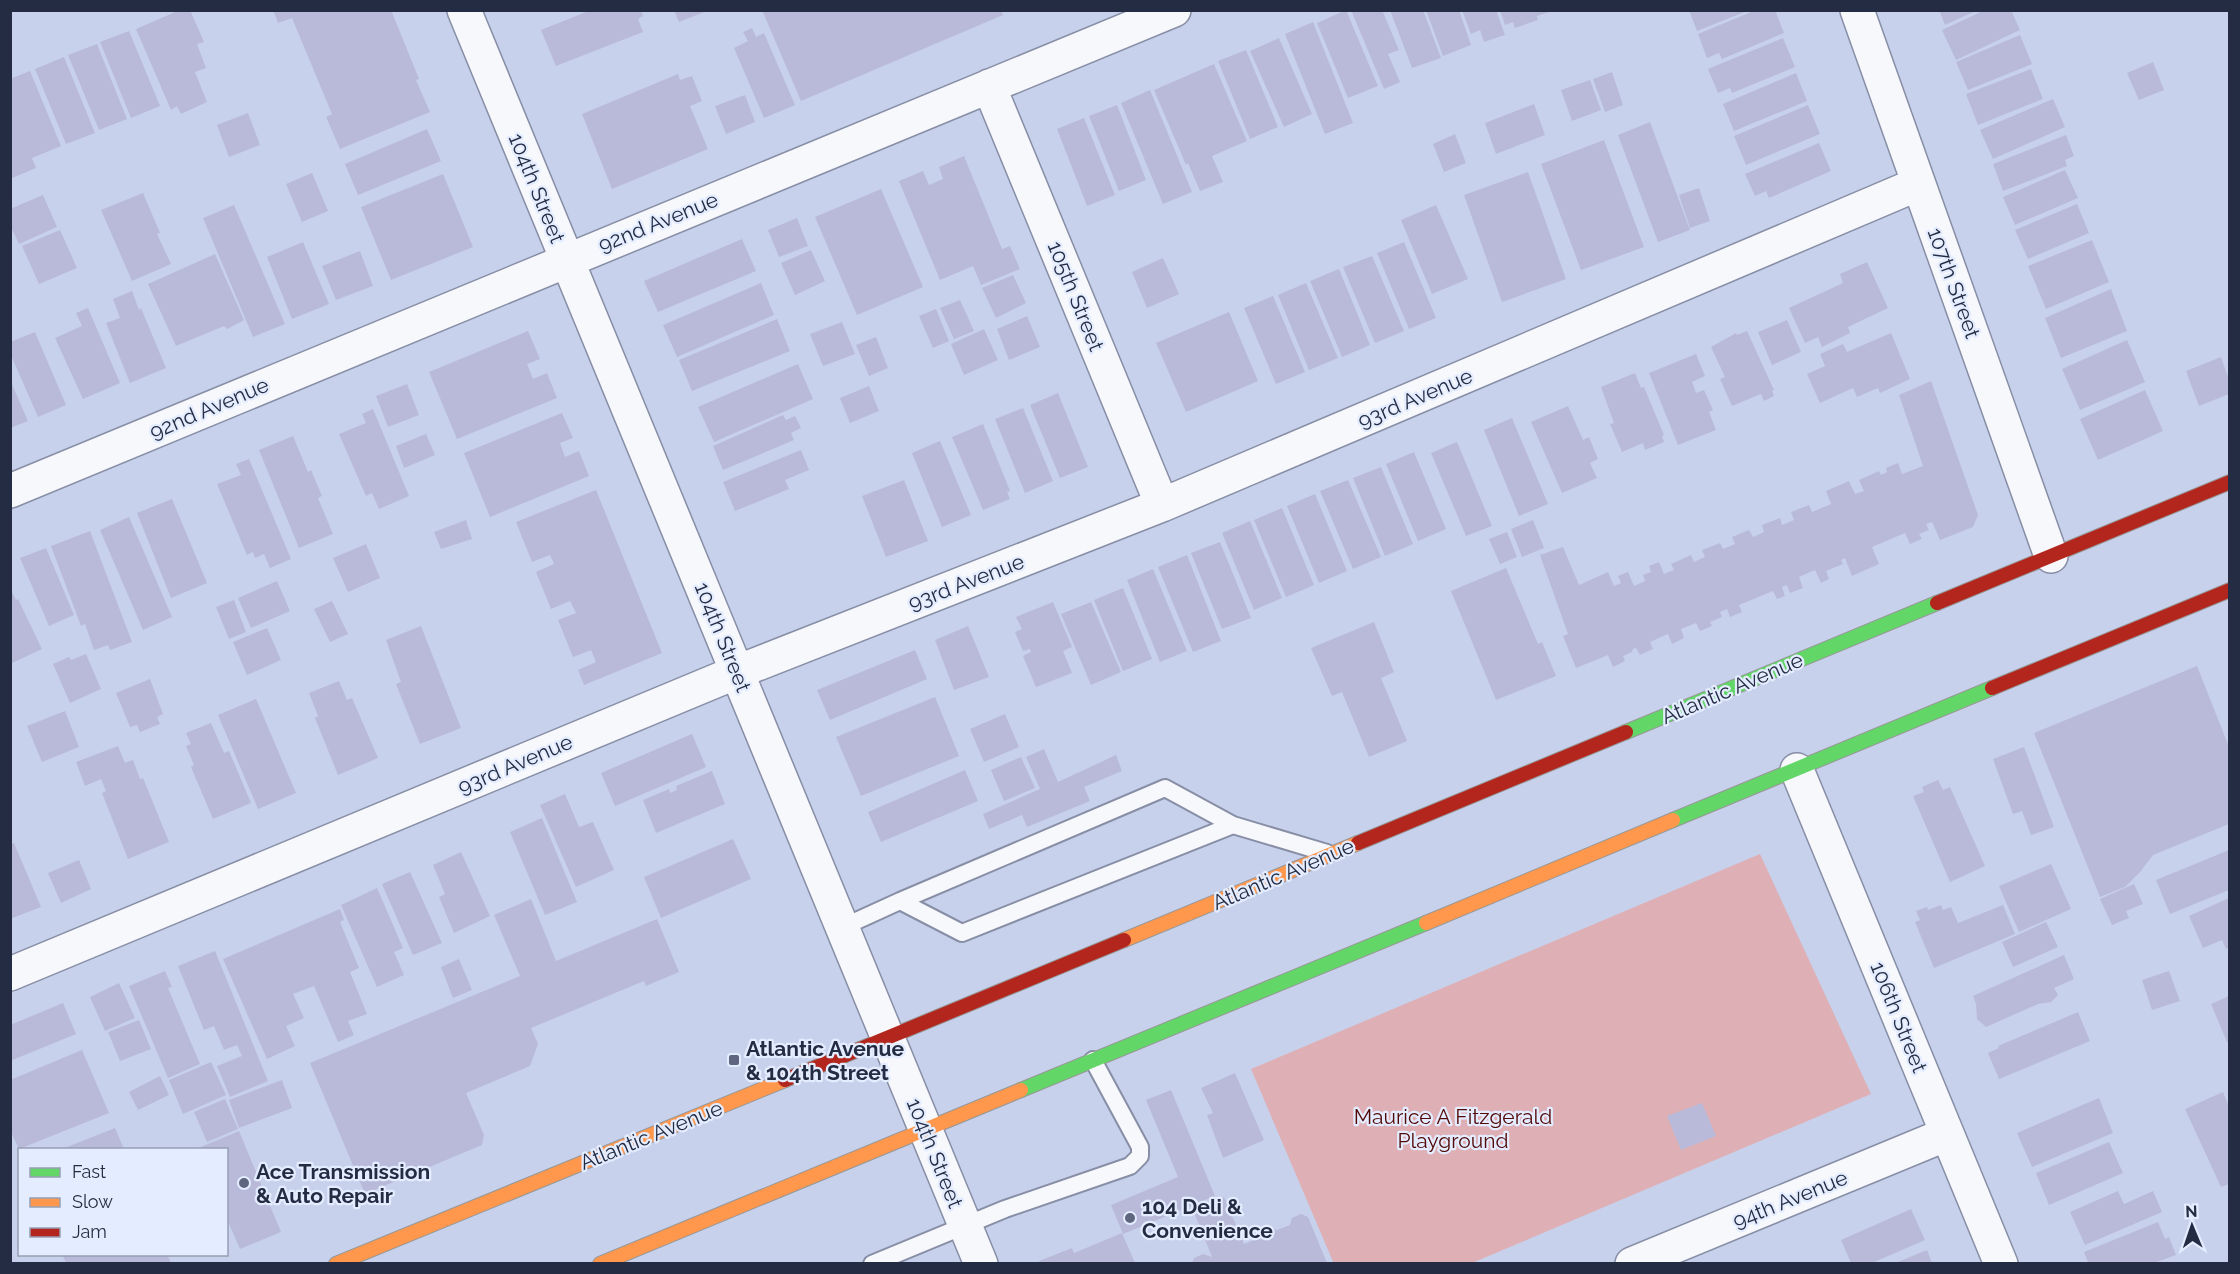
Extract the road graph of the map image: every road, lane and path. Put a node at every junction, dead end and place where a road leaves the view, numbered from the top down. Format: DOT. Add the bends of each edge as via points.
graph roads {
  1 [pos="464,10"];
  2 [pos="1174,10"];
  3 [pos="1857,10"];
  4 [pos="989,86"];
  5 [pos="1918,184"];
  6 [pos="567,260"];
  7 [pos="2229,482"];
  8 [pos="10,490"];
  9 [pos="1162,506"];
  10 [pos="2051,556"];
  11 [pos="2227,597"];
  12 [pos="737,672"];
  13 [pos="1797,770"];
  14 [pos="1233,825"];
  15 [pos="1330,855"];
  16 [pos="900,901"];
  17 [pos="843,927"];
  18 [pos="10,974"];
  19 [pos="889,1037"];
  20 [pos="1093,1060"];
  21 [pos="925,1130"];
  22 [pos="1947,1134"];
  23 [pos="965,1225"];
  24 [pos="336,1263"];
  25 [pos="600,1263"];
  26 [pos="872,1263"];
  27 [pos="981,1263"];
  28 [pos="1632,1263"];
  29 [pos="2001,1263"];
  1 -- 6 [label="street, 104th Street"];
  2 -- 4 [label="street, 92nd Avenue"];
  3 -- 5 [label="street, 107th Street"];
  4 -- 6 [label="street, 92nd Avenue"];
  4 -- 9 [label="street, 105th Street"];
  5 -- 9 [label="street, 93rd Avenue"];
  5 -- 10 [label="street, 107th Street"];
  6 -- 8 [label="street, 92nd Avenue"];
  6 -- 12 [label="street, 104th Street"];
  7 -- 10 [label="main road, Atlantic Avenue"];
  9 -- 12 [label="street, 93rd Avenue"];
  10 -- 15 [label="main road, Atlantic Avenue"];
  11 -- 13 [label="main road"];
  12 -- 17 [label="street, 104th Street"];
  12 -- 18 [label="street, 93rd Avenue"];
  13 -- 20 [label="main road"];
  13 -- 22 [label="street, 106th Street"];
  14 -- 15 [label="lane"];
  14 -- 16 [label="lane" via="962,933"];
  14 -- 16 [label="lane" via="1165,788"];
  15 -- 19 [label="main road, Atlantic Avenue"];
  16 -- 17 [label="lane"];
  17 -- 19 [label="street, 104th Street"];
  19 -- 21 [label="street, 104th Street"];
  19 -- 24 [label="main road, Atlantic Avenue"];
  20 -- 21 [label="main road"];
  20 -- 23 [label="lane" via="1140,1147 1140,1156 1130,1166"];
  21 -- 23 [label="street, 104th Street"];
  21 -- 25 [label="main road"];
  22 -- 28 [label="street, 94th Avenue"];
  22 -- 29 [label="street, 106th Street"];
  23 -- 26 [label="lane"];
  23 -- 27 [label="street, 104th Street"];
}
